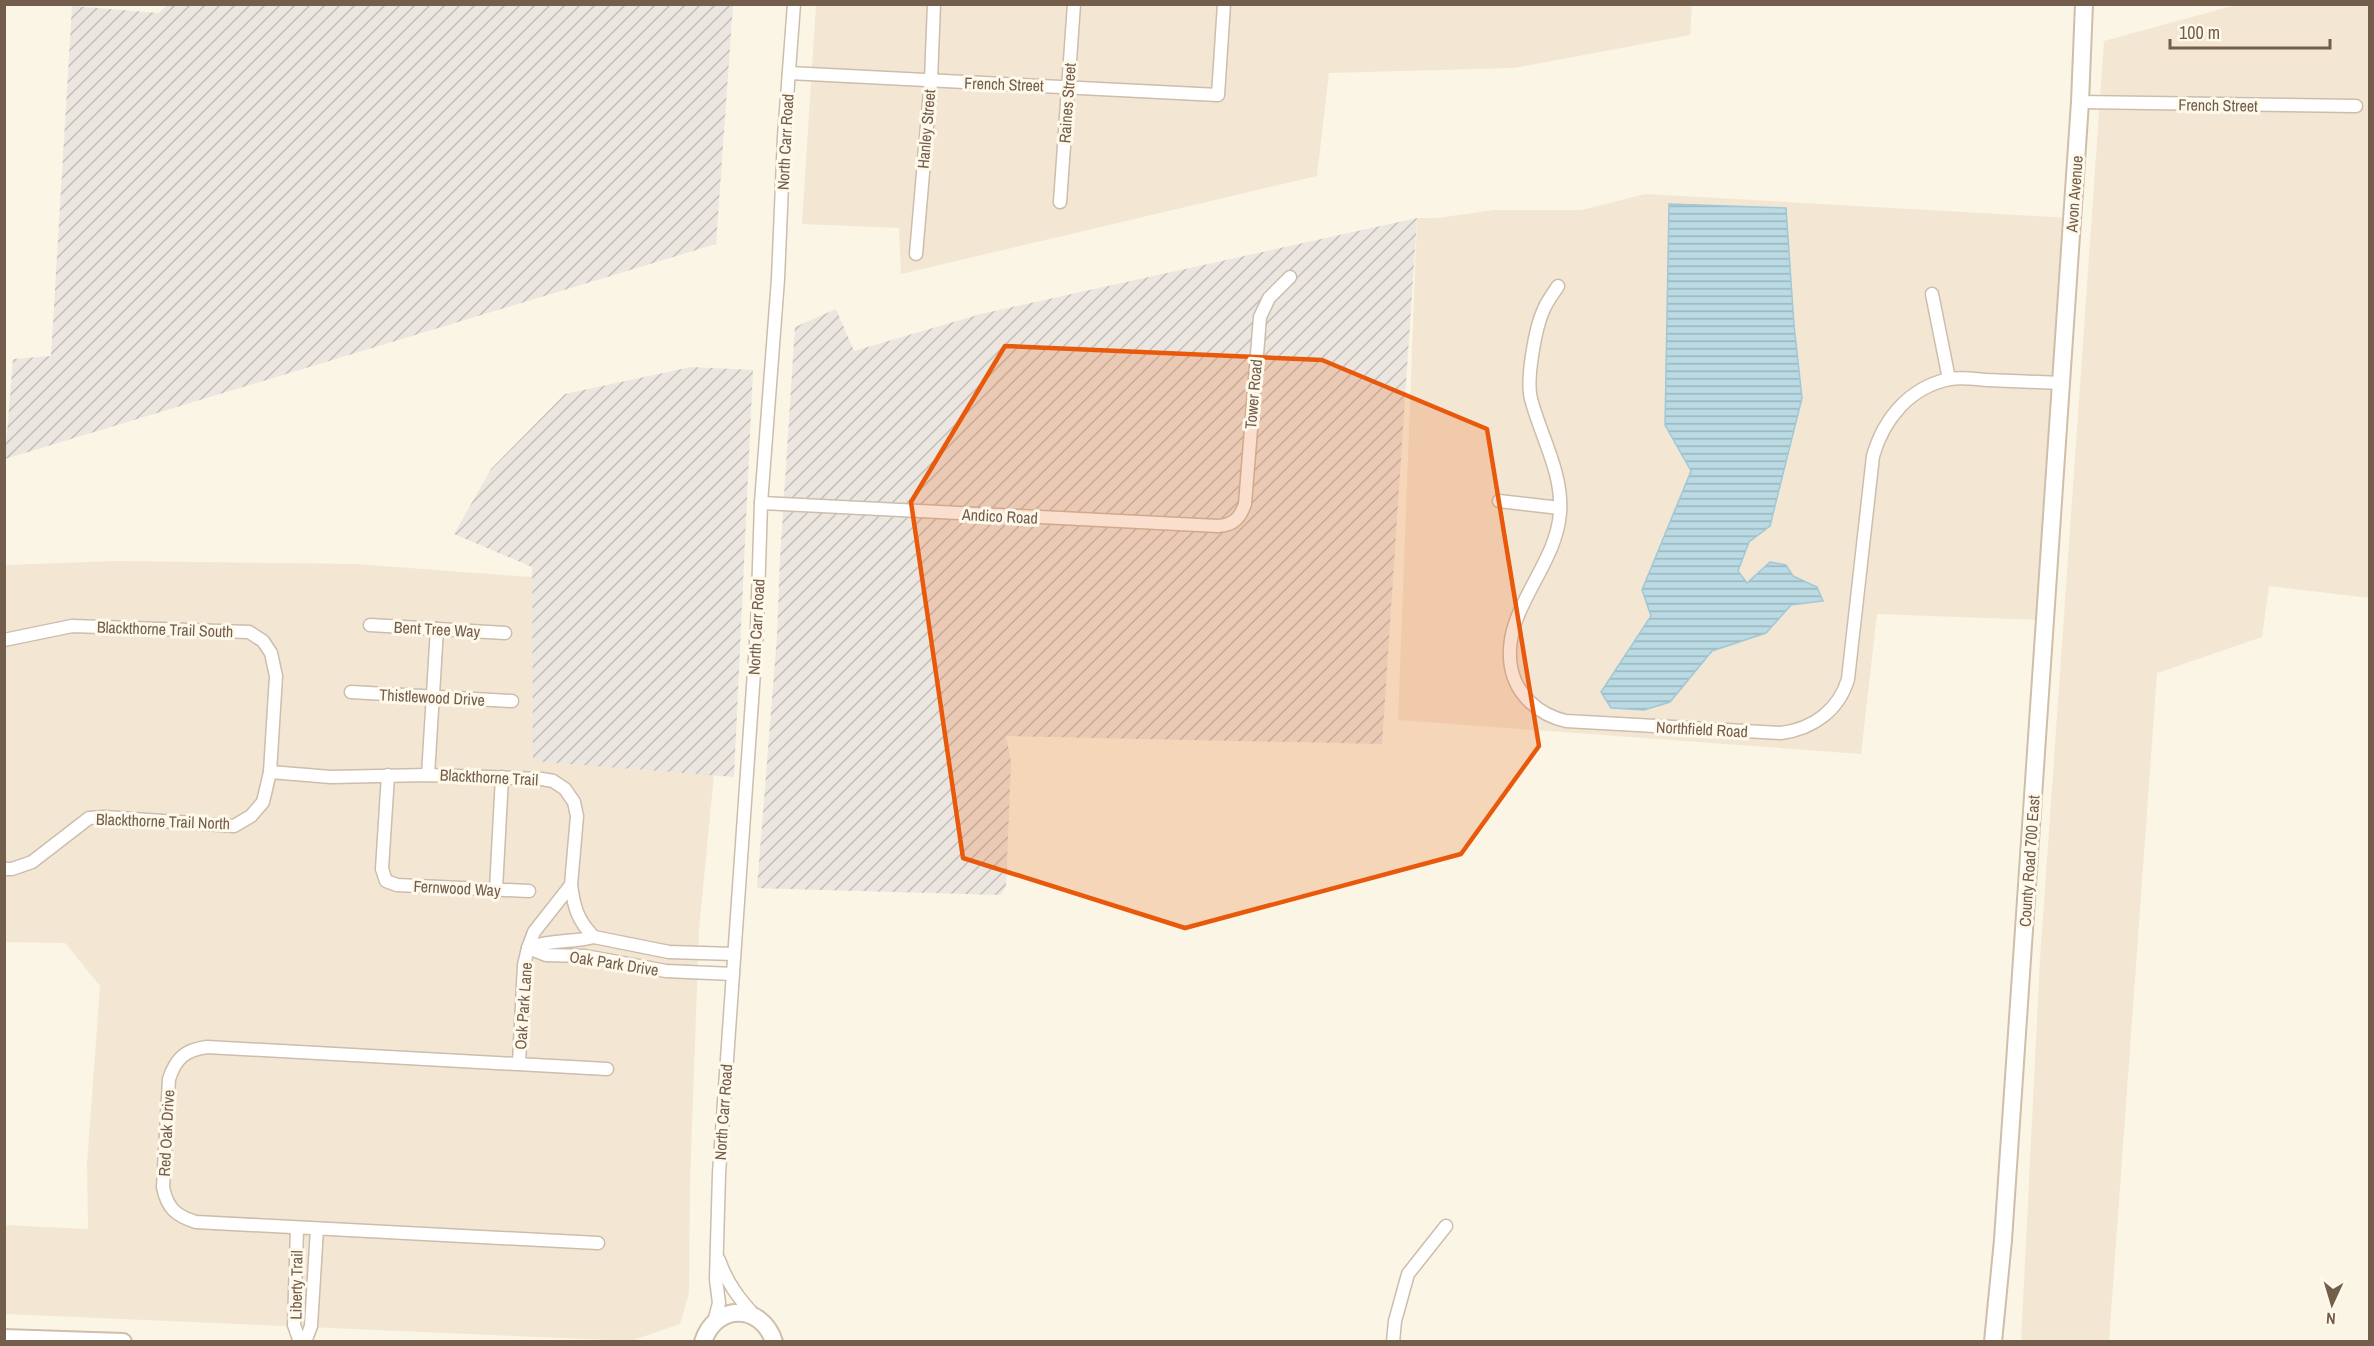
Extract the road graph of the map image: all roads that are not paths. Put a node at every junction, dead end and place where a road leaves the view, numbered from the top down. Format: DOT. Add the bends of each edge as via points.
graph roads {
  1 [pos="794,4"];
  2 [pos="934,4"];
  3 [pos="1074,4"];
  4 [pos="1224,4"];
  5 [pos="2084,4"];
  6 [pos="789,73"];
  7 [pos="931,80"];
  8 [pos="1069,86"];
  9 [pos="2080,102"];
  10 [pos="2356,106"];
  11 [pos="1060,202"];
  12 [pos="916,254"];
  13 [pos="1290,277"];
  14 [pos="1558,286"];
  15 [pos="1932,294"];
  16 [pos="1950,379"];
  17 [pos="2061,383"];
  18 [pos="1499,501"];
  19 [pos="761,503"];
  20 [pos="1560,508"];
  21 [pos="1237,520"];
  22 [pos="370,625"];
  23 [pos="437,629"];
  24 [pos="505,633"];
  25 [pos="4,640"];
  26 [pos="351,692"];
  27 [pos="432,696"];
  28 [pos="512,701"];
  29 [pos="270,772"];
  30 [pos="388,775"];
  31 [pos="428,775"];
  32 [pos="502,777"];
  33 [pos="4,869"];
  34 [pos="571,885"];
  35 [pos="496,889"];
  36 [pos="529,891"];
  37 [pos="594,937"];
  38 [pos="528,948"];
  39 [pos="734,954"];
  40 [pos="733,974"];
  41 [pos="519,1063"];
  42 [pos="607,1069"];
  43 [pos="1446,1226"];
  44 [pos="297,1228"];
  45 [pos="317,1229"];
  46 [pos="598,1243"];
  47 [pos="716,1250"];
  48 [pos="756,1317"];
  49 [pos="708,1332"];
  50 [pos="4,1338"];
  51 [pos="123,1341"];
  52 [pos="300,1341"];
  53 [pos="305,1341"];
  54 [pos="691,1341"];
  55 [pos="774,1341"];
  56 [pos="1393,1341"];
  57 [pos="1994,1341"];
  1 -- 6 [label="street, North Carr Road"];
  2 -- 7 [label="street, Hanley Street"];
  3 -- 8 [label="street, Raines Street"];
  4 -- 8 [label="street, French Street" via="1218,95"];
  5 -- 9 [label="main road, Avon Avenue"];
  6 -- 7 [label="street, French Street"];
  6 -- 19 [label="street, North Carr Road"];
  7 -- 8 [label="street, French Street"];
  7 -- 12 [label="street, Hanley Street"];
  8 -- 11 [label="street, Raines Street"];
  9 -- 10 [label="street, French Street"];
  9 -- 17 [label="main road, Avon Avenue"];
  13 -- 21 [label="street, Tower Road" via="1269,298 1260,317 1245,504"];
  14 -- 20 [label="street, Northfield Road" via="1543,310 1529,383 1530,397 1557,477"];
  15 -- 16 [label="street"];
  16 -- 17 [label="street, Northfield Road"];
  16 -- 20 [label="street, Northfield Road" via="1903,402 1877,441 1848,679 1833,706 1817,721 1800,729 1781,733 1579,723 1557,719 1532,705 1516,683 1509,646 1520,611 1552,549"];
  17 -- 57 [label="main road, County Road 700 East"];
  18 -- 20 [label="street"];
  19 -- 21 [label="street, Andico Road" via="1218,526"];
  19 -- 39 [label="street, North Carr Road" via="757,629"];
  22 -- 23 [label="street, Bent Tree Way"];
  23 -- 24 [label="street, Bent Tree Way"];
  23 -- 27 [label="street"];
  25 -- 29 [label="street, Blackthorne Trail South" via="72,626 249,632 263,641 271,653 276,676"];
  26 -- 27 [label="street, Thistlewood Drive"];
  27 -- 28 [label="street, Thistlewood Drive"];
  27 -- 31 [label="street"];
  29 -- 30 [label="street, Blackthorne Trail" via="331,777"];
  29 -- 33 [label="street, Blackthorne Trail North" via="263,802 251,816 234,826 89,818 33,862"];
  30 -- 31 [label="street, Blackthorne Trail"];
  30 -- 35 [label="street, Fernwood Way" via="382,869 386,881 397,885"];
  31 -- 32 [label="street, Blackthorne Trail"];
  32 -- 34 [label="street, Blackthorne Trail" via="553,782 565,789 574,802 577,816"];
  32 -- 35 [label="street"];
  34 -- 37 [label="street, Oak Park Drive" via="578,920"];
  34 -- 38 [label="street" via="534,932"];
  35 -- 36 [label="street, Fernwood Way"];
  37 -- 38 [label="street, Oak Park Drive" via="545,942"];
  37 -- 39 [label="street, Oak Park Drive" via="669,952"];
  38 -- 40 [label="street, Oak Park Drive" via="546,955 585,956 666,971"];
  38 -- 41 [label="street, Oak Park Lane"];
  39 -- 40 [label="street, North Carr Road"];
  40 -- 47 [label="street, North Carr Road"];
  41 -- 42 [label="street, Red Oak Drive"];
  41 -- 44 [label="street, Red Oak Drive" via="207,1047 183,1055 169,1079 166,1201 182,1218 196,1222"];
  43 -- 56 [label="street" via="1408,1274"];
  44 -- 45 [label="street, Red Oak Drive"];
  44 -- 52 [label="street, Liberty Trail" via="294,1324"];
  45 -- 46 [label="street, Red Oak Drive"];
  45 -- 53 [label="street" via="311,1326"];
  47 -- 48 [label="street, North Carr Road" via="728,1282"];
  47 -- 49 [label="street, North Carr Road" via="719,1302"];
  48 -- 49 [label="main road" via="745,1313 723,1316"];
  48 -- 55 [label="main road"];
  49 -- 54 [label="main road"];
  50 -- 51 [label="main road"];
}
